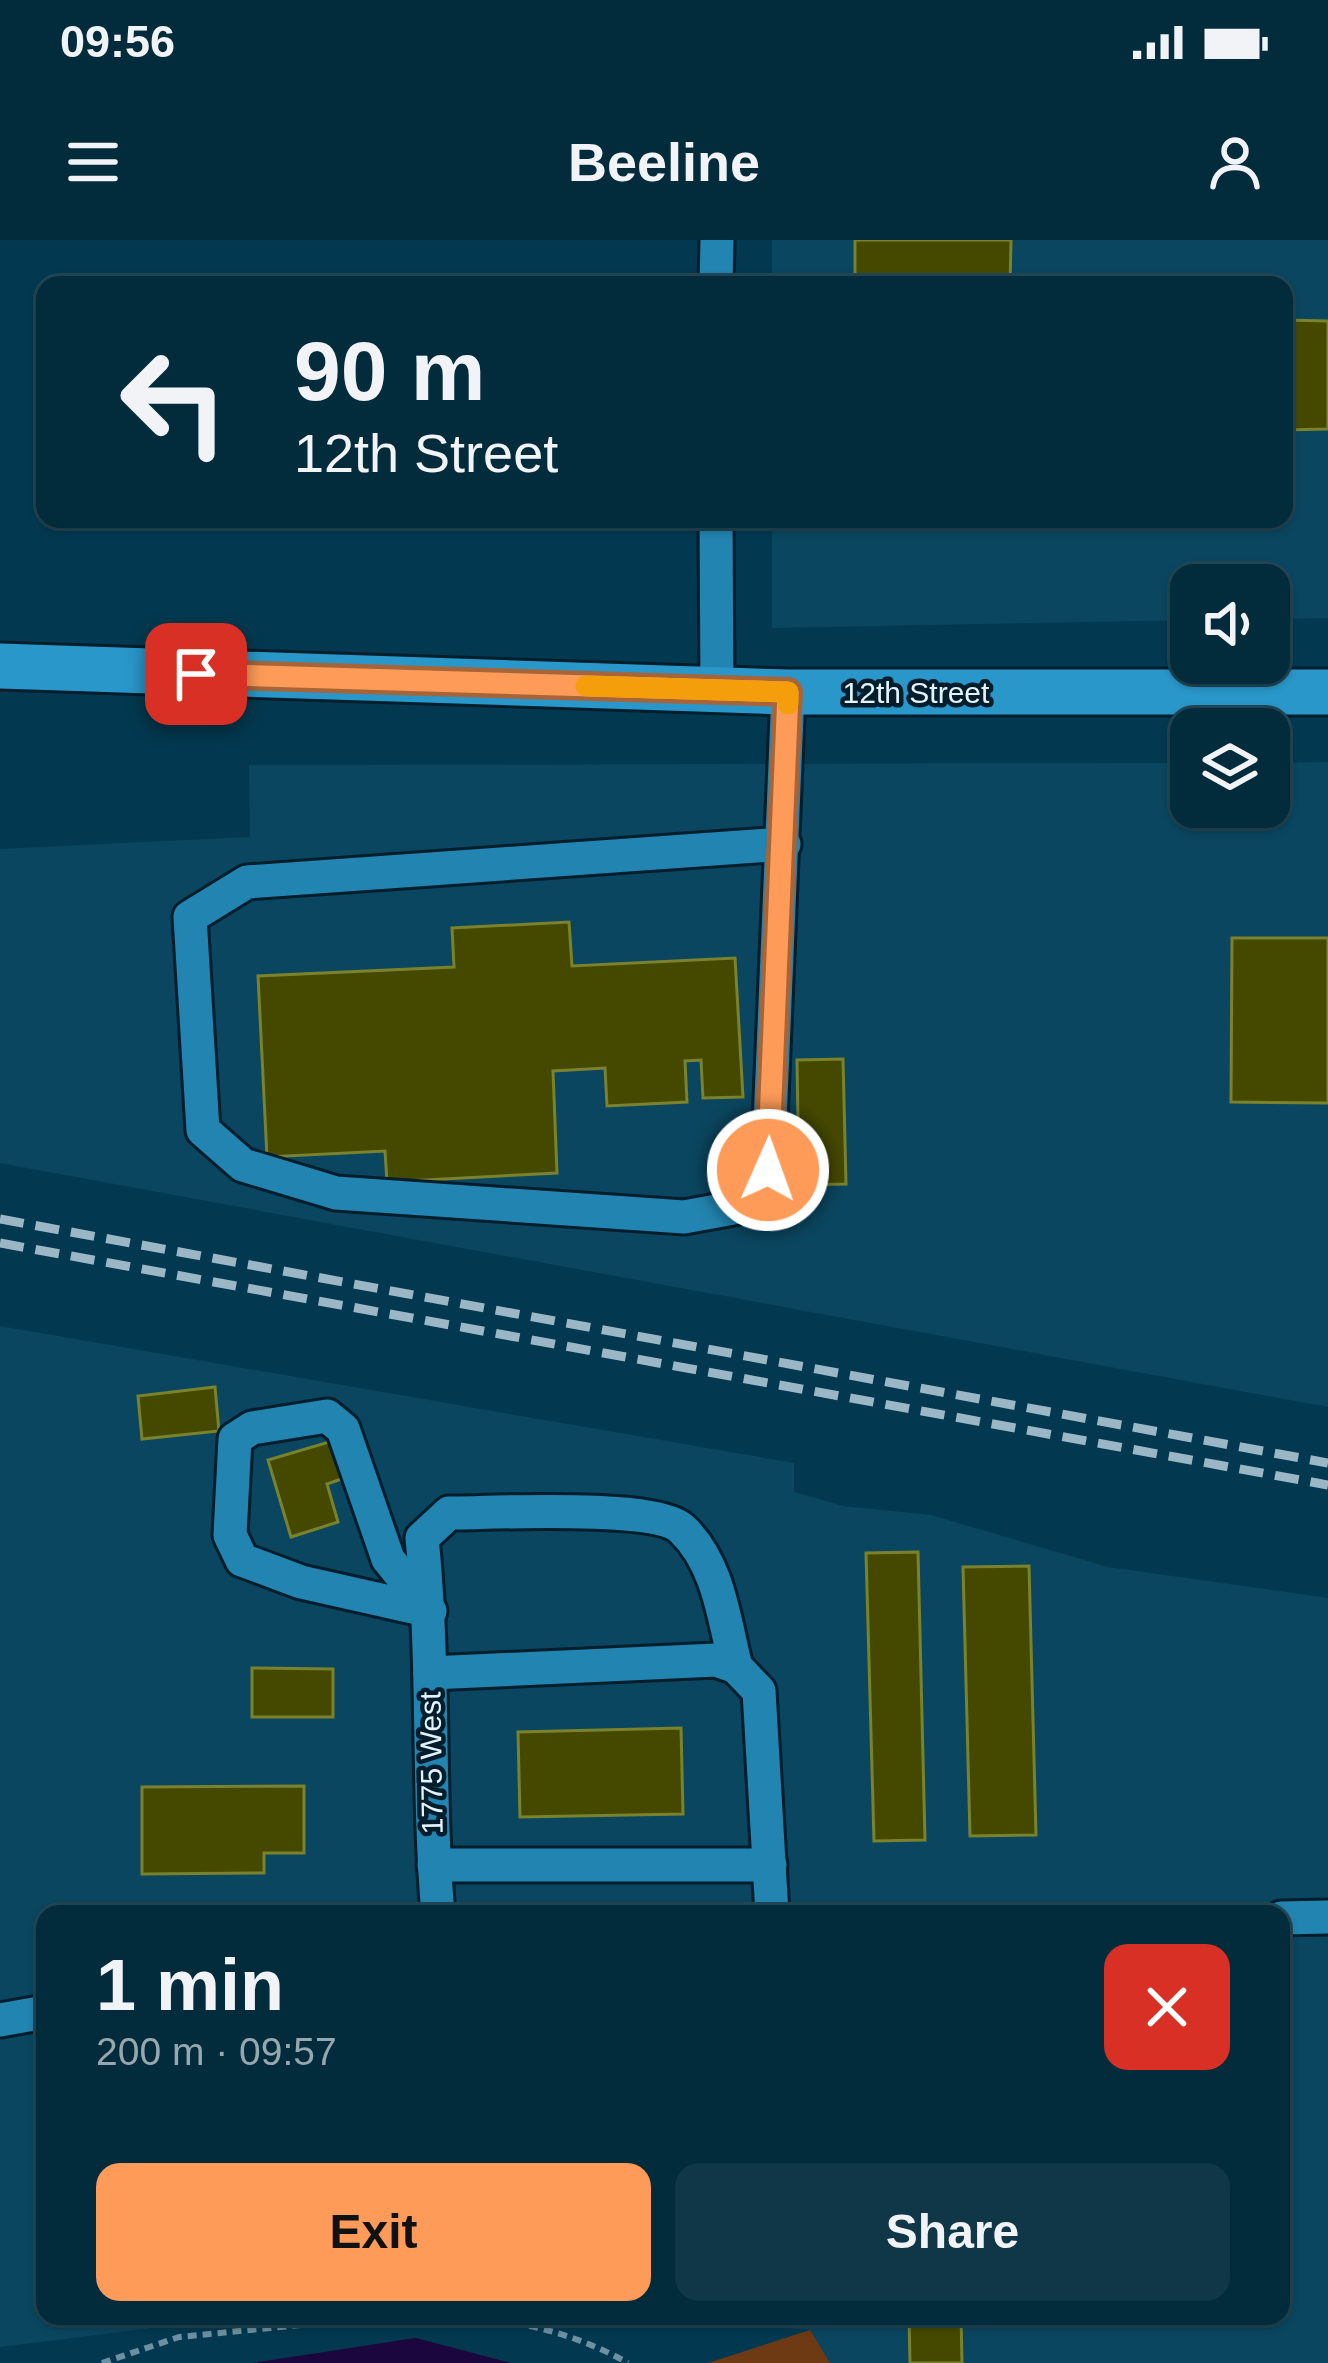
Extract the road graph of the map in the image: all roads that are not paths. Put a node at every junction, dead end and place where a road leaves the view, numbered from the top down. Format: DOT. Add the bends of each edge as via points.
graph roads {
  1 [pos="717,240"];
  2 [pos="716,276"];
  3 [pos="716,528"];
  4 [pos="0,666"];
  5 [pos="717,690"];
  6 [pos="788,692"];
  7 [pos="1328,692"];
  8 [pos="784,844"];
  9 [pos="430,1611"];
  10 [pos="736,1667"];
  11 [pos="430,1673"];
  12 [pos="434,1864"];
  13 [pos="770,1864"];
  14 [pos="437,1905"];
  15 [pos="772,1905"];
  16 [pos="1328,1917"];
  17 [pos="1290,1918"];
  18 [pos="36,2014"];
  19 [pos="0,2020"];
  1 -- 2 [label="street"];
  3 -- 5 [label="street"];
  4 -- 5 [label="main road, 12th Street"];
  5 -- 6 [label="main road, 12th Street"];
  6 -- 7 [label="main road, 12th Street"];
  6 -- 8 [label="street"];
  8 -- 8 [label="street" via="768,1170 744,1206 684,1217 336,1193 243,1165 203,1130 190,917 248,882"];
  9 -- 9 [label="street" via="242,1560 230,1535 235,1439 252,1428 327,1416 343,1430 388,1558"];
  9 -- 10 [label="street, 1775 West" via="422,1538 449,1513 647,1514 680,1526 713,1572"];
  9 -- 11 [label="street, 1775 West"];
  10 -- 11 [label="street" via="716,1660"];
  10 -- 13 [label="street" via="759,1690"];
  11 -- 12 [label="street, 1775 West"];
  12 -- 13 [label="street"];
  12 -- 14 [label="street, 1775 West"];
  13 -- 15 [label="street"];
  16 -- 17 [label="street"];
  18 -- 19 [label="street"];
}
